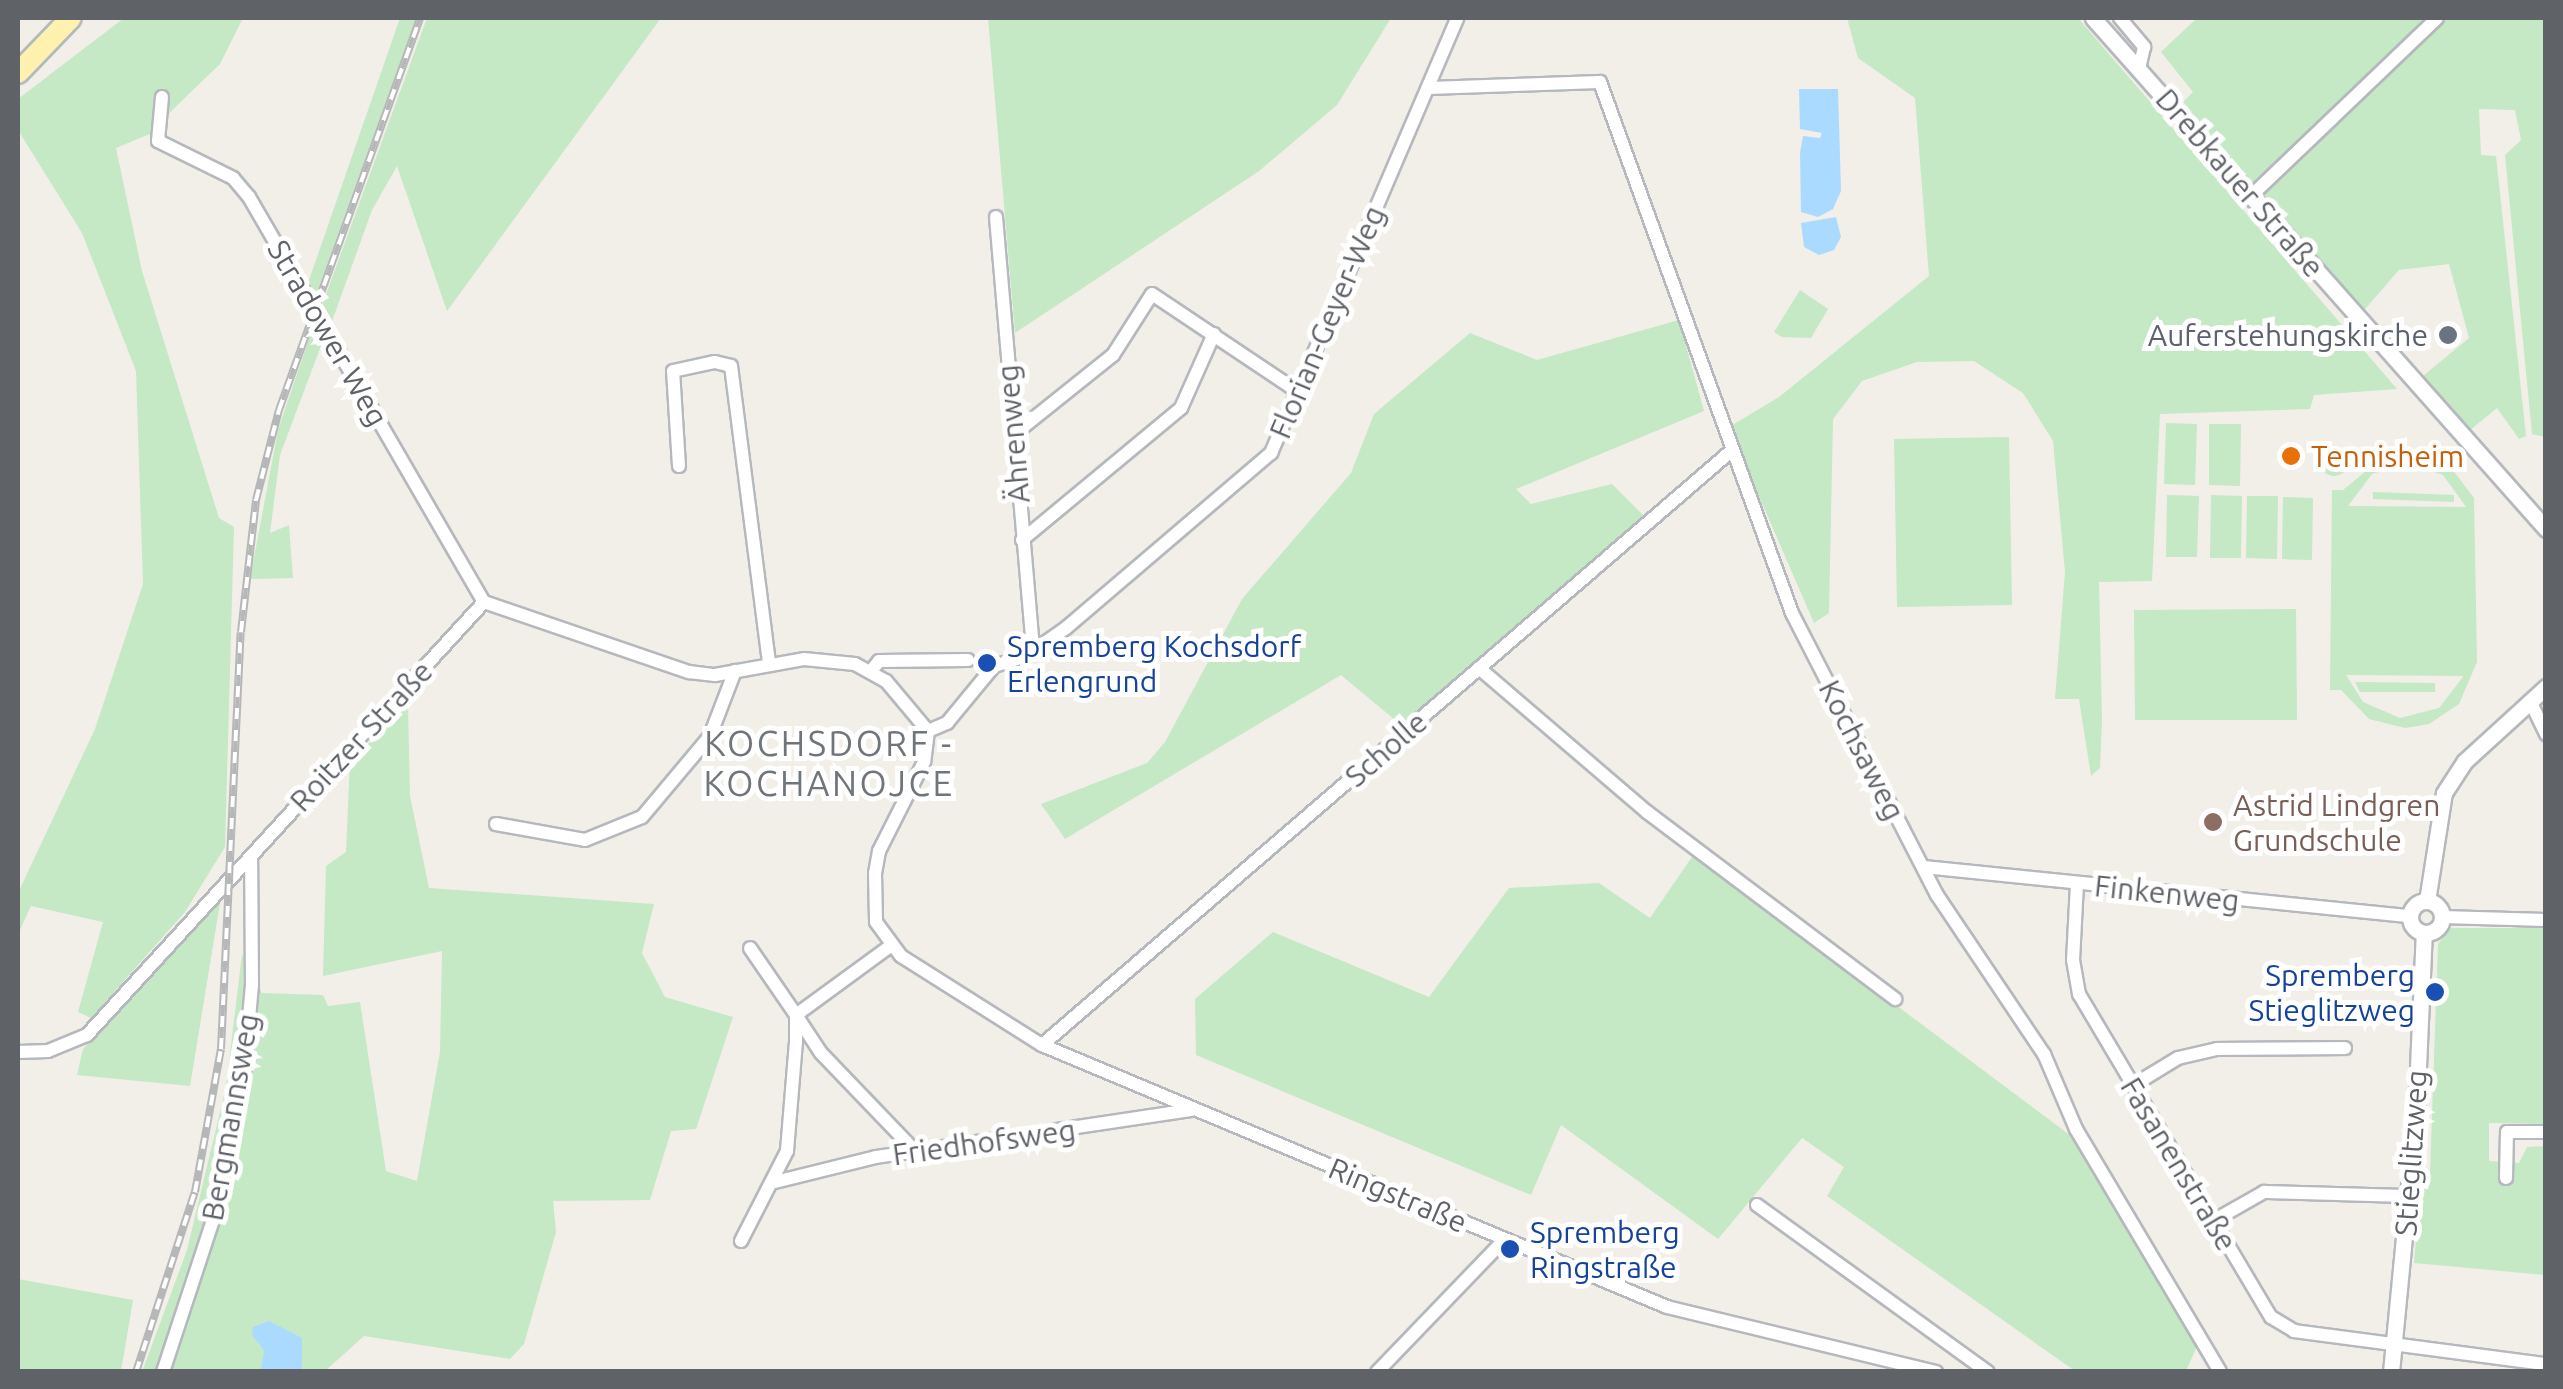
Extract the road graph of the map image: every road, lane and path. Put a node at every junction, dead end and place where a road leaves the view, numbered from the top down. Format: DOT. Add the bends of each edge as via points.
graph roads {
  1 [pos="72,18"];
  2 [pos="1457,18"];
  3 [pos="2093,18"];
  4 [pos="2120,18"];
  5 [pos="2438,18"];
  6 [pos="2139,69"];
  7 [pos="18,73"];
  8 [pos="1428,88"];
  9 [pos="162,97"];
  10 [pos="2252,196"];
  11 [pos="996,217"];
  12 [pos="1214,334"];
  13 [pos="1297,391"];
  14 [pos="1013,434"];
  15 [pos="1730,452"];
  16 [pos="679,466"];
  17 [pos="2546,529"];
  18 [pos="1022,540"];
  19 [pos="484,602"];
  20 [pos="1034,651"];
  21 [pos="968,660"];
  22 [pos="769,664"];
  23 [pos="1479,668"];
  24 [pos="734,671"];
  25 [pos="871,671"];
  26 [pos="2546,687"];
  27 [pos="2530,701"];
  28 [pos="928,731"];
  29 [pos="2546,734"];
  30 [pos="496,824"];
  31 [pos="251,856"];
  32 [pos="1924,867"];
  33 [pos="2078,884"];
  34 [pos="2428,901"];
  35 [pos="2410,916"];
  36 [pos="2442,917"];
  37 [pos="2546,920"];
  38 [pos="2424,934"];
  39 [pos="889,947"];
  40 [pos="750,948"];
  41 [pos="1895,999"];
  42 [pos="796,1016"];
  43 [pos="1042,1046"];
  44 [pos="2345,1048"];
  45 [pos="18,1052"];
  46 [pos="2132,1086"];
  47 [pos="1194,1110"];
  48 [pos="2546,1132"];
  49 [pos="914,1150"];
  50 [pos="2506,1178"];
  51 [pos="775,1182"];
  52 [pos="2408,1196"];
  53 [pos="1757,1205"];
  54 [pos="2213,1221"];
  55 [pos="1504,1240"];
  56 [pos="742,1241"];
  57 [pos="2394,1344"];
  58 [pos="2546,1364"];
  59 [pos="163,1372"];
  60 [pos="1378,1372"];
  61 [pos="1936,1372"];
  62 [pos="1988,1372"];
  63 [pos="2220,1372"];
  64 [pos="2391,1372"];
  1 -- 7 [label="main road"];
  2 -- 8 [label="street, Florian-Geyer-Weg"];
  3 -- 6 [label="street, Drebkauer Straße"];
  4 -- 6 [label="street" via="2144,46"];
  5 -- 10 [label="street"];
  6 -- 10 [label="street, Drebkauer Straße"];
  8 -- 13 [label="street, Florian-Geyer-Weg"];
  8 -- 15 [label="street, Kochsaweg" via="1600,82"];
  9 -- 19 [label="street, Stradower Weg" via="158,140 233,178 248,197"];
  10 -- 17 [label="street, Drebkauer Straße"];
  11 -- 14 [label="street, Ährenweg"];
  12 -- 13 [label="street"];
  12 -- 14 [label="street" via="1152,294 1112,355"];
  12 -- 18 [label="street" via="1181,408"];
  13 -- 20 [label="street, Florian-Geyer-Weg" via="1271,453"];
  14 -- 18 [label="street, Ährenweg"];
  15 -- 23 [label="street, Scholle"];
  15 -- 32 [label="street, Kochsaweg" via="1792,614"];
  16 -- 22 [label="street" via="674,372 715,362 731,366 757,612"];
  18 -- 20 [label="street, Ährenweg"];
  19 -- 24 [label="street" via="689,672"];
  19 -- 31 [label="street, Roitzer Straße"];
  20 -- 28 [label="street, Florian-Geyer-Weg" via="994,666 947,723"];
  21 -- 25 [label="street" via="879,661"];
  22 -- 24 [label="street"];
  22 -- 25 [label="street" via="830,659"];
  23 -- 41 [label="street" via="1647,812"];
  23 -- 43 [label="street, Scholle"];
  24 -- 30 [label="street" via="710,736 642,817 585,840"];
  25 -- 28 [label="street" via="915,708"];
  26 -- 27 [label="street"];
  27 -- 29 [label="street"];
  27 -- 34 [label="street" via="2465,761 2444,793"];
  28 -- 39 [label="street" via="924,762 879,851 873,900"];
  31 -- 45 [label="street, Roitzer Straße" via="88,1035 48,1051"];
  31 -- 59 [label="street, Bergmannsweg" via="252,985 244,1074 216,1210"];
  32 -- 33 [label="street, Finkenweg"];
  32 -- 63 [label="street, Kochsaweg" via="2044,1054 2076,1130"];
  33 -- 35 [label="street, Finkenweg"];
  33 -- 46 [label="street, Fasanenstraße" via="2074,979"];
  34 -- 35 [label="street"];
  34 -- 36 [label="street"];
  35 -- 38 [label="street"];
  36 -- 37 [label="street"];
  36 -- 38 [label="street" via="2435,931"];
  38 -- 52 [label="street, Stieglitzweg"];
  39 -- 42 [label="street"];
  39 -- 43 [label="street, Ringstraße"];
  40 -- 42 [label="street"];
  42 -- 49 [label="street" via="821,1053"];
  42 -- 51 [label="street" via="788,1150"];
  43 -- 47 [label="street, Ringstraße"];
  44 -- 46 [label="street" via="2217,1049 2178,1058"];
  46 -- 54 [label="street, Fasanenstraße"];
  47 -- 49 [label="street, Friedhofsweg"];
  47 -- 55 [label="street, Ringstraße"];
  48 -- 50 [label="street" via="2506,1132"];
  49 -- 51 [label="street, Friedhofsweg"];
  51 -- 56 [label="street"];
  52 -- 54 [label="street" via="2264,1192"];
  52 -- 57 [label="street, Stieglitzweg"];
  53 -- 62 [label="street"];
  54 -- 57 [label="street, Fasanenstraße" via="2271,1317 2294,1331"];
  55 -- 60 [label="street"];
  55 -- 61 [label="street, Ringstraße" via="1668,1306"];
  57 -- 58 [label="street, Fasanenstraße"];
  57 -- 64 [label="street, Stieglitzweg"];
}
